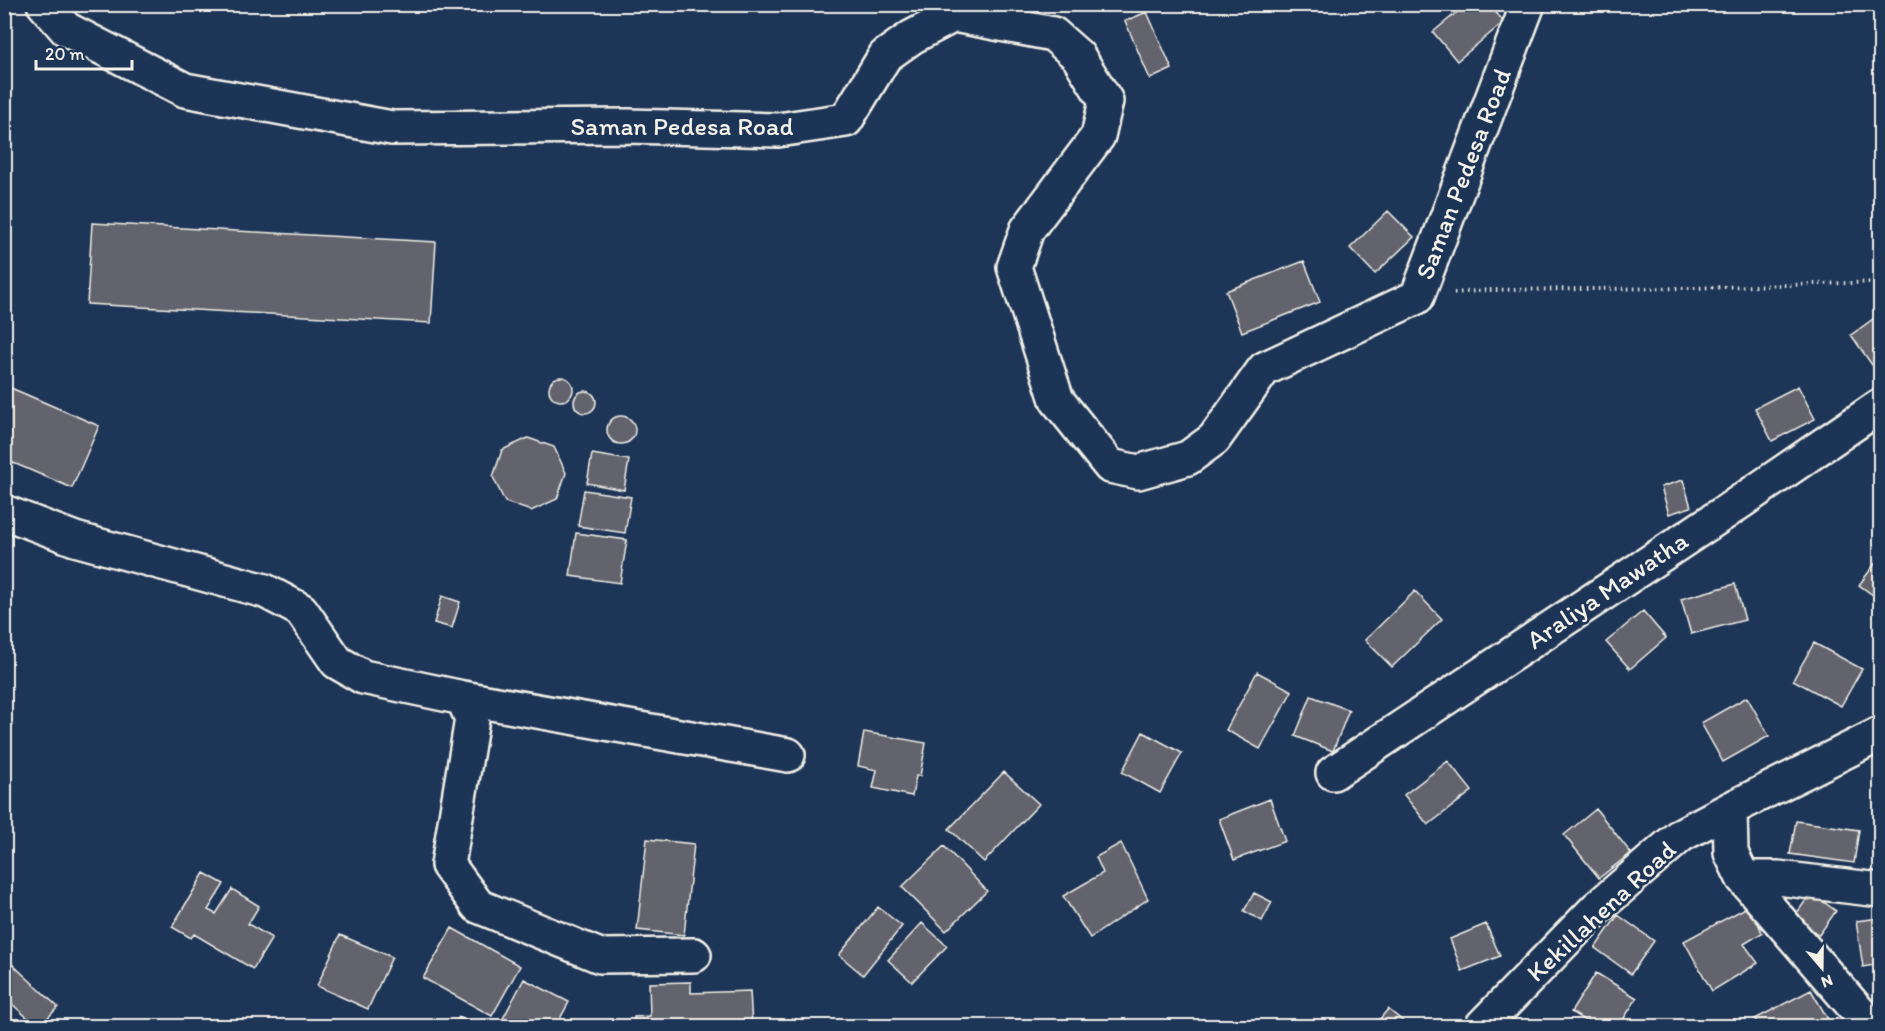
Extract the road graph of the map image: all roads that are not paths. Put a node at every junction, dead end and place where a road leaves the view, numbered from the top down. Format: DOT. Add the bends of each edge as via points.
graph roads {
  1 [pos="44,4"];
  2 [pos="1528,4"];
  3 [pos="1881,406"];
  4 [pos="4,512"];
  5 [pos="463,699"];
  6 [pos="1881,734"];
  7 [pos="788,755"];
  8 [pos="1333,774"];
  9 [pos="1730,809"];
  10 [pos="1743,878"];
  11 [pos="1881,890"];
  12 [pos="694,955"];
  13 [pos="1482,1026"];
  14 [pos="1871,1026"];
  1 -- 2 [label="street, Saman Pedesa Road" via="66,29 185,90 392,128 627,126 778,130 846,120 885,56 954,15 1053,34 1078,56 1106,102 1098,136 1027,230 1014,267 1057,400 1110,466 1138,472 1188,458 1214,439 1264,369 1417,297"];
  3 -- 8 [label="street, Araliya Mawatha"];
  4 -- 5 [label="street" via="75,539 265,591 301,610 337,662 363,677"];
  5 -- 7 [label="street"];
  5 -- 12 [label="street" via="472,719 447,865 478,906 600,956"];
  6 -- 9 [label="street"];
  9 -- 10 [label="street" via="1731,853"];
  9 -- 13 [label="street, Kekillahena Road" via="1681,836 1598,908"];
  10 -- 11 [label="street" via="1778,878"];
  10 -- 14 [label="street"];
}
